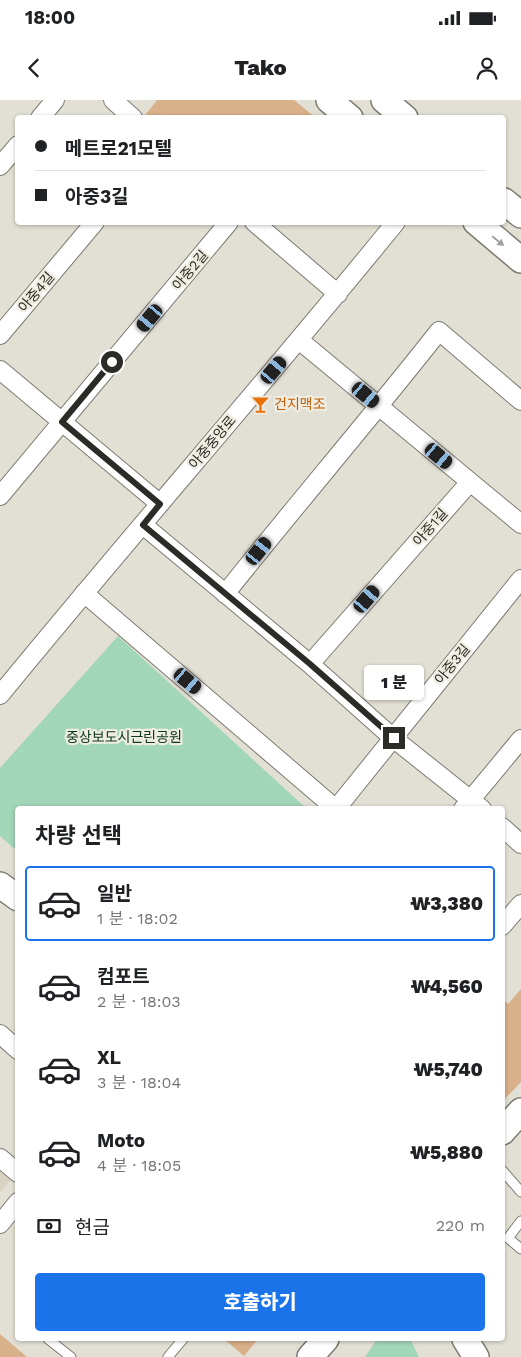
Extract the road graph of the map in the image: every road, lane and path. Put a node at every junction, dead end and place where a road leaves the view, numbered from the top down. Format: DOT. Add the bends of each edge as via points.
graph roads {
  1 [pos="55,100"];
  2 [pos="113,100"];
  3 [pos="329,100"];
  4 [pos="384,100"];
  5 [pos="42,115"];
  6 [pos="130,115"];
  7 [pos="346,115"];
  8 [pos="401,115"];
  9 [pos="15,148"];
  10 [pos="0,166"];
  11 [pos="506,203"];
  12 [pos="521,215"];
  13 [pos="92,225"];
  14 [pos="227,225"];
  15 [pos="258,225"];
  16 [pos="394,225"];
  17 [pos="480,225"];
  18 [pos="521,260"];
  19 [pos="338,294"];
  20 [pos="0,335"];
  21 [pos="299,340"];
  22 [pos="0,370"];
  23 [pos="521,401"];
  24 [pos="379,406"];
  25 [pos="62,422"];
  26 [pos="470,482"];
  27 [pos="0,496"];
  28 [pos="160,504"];
  29 [pos="521,524"];
  30 [pos="143,525"];
  31 [pos="521,579"];
  32 [pos="84,593"];
  33 [pos="225,594"];
  34 [pos="310,664"];
  35 [pos="0,695"];
  36 [pos="394,738"];
  37 [pos="521,739"];
  38 [pos="472,805"];
  39 [pos="332,806"];
  40 [pos="338,806"];
  41 [pos="505,830"];
  42 [pos="521,844"];
  43 [pos="0,885"];
  44 [pos="15,896"];
  45 [pos="521,904"];
  46 [pos="505,923"];
  47 [pos="0,1034"];
  48 [pos="15,1047"];
  49 [pos="521,1111"];
  50 [pos="505,1129"];
  51 [pos="0,1158"];
  52 [pos="15,1170"];
  53 [pos="505,1173"];
  54 [pos="521,1192"];
  55 [pos="15,1206"];
  56 [pos="521,1221"];
  57 [pos="0,1224"];
  58 [pos="521,1250"];
  59 [pos="51,1341"];
  60 [pos="181,1341"];
  61 [pos="324,1341"];
  62 [pos="466,1341"];
  63 [pos="71,1357"];
  64 [pos="168,1357"];
  65 [pos="310,1357"];
  66 [pos="476,1357"];
  1 -- 5 [label="street"];
  2 -- 6 [label="street"];
  3 -- 7 [label="street"];
  4 -- 8 [label="street"];
  9 -- 10 [label="street"];
  11 -- 12 [label="street"];
  13 -- 20 [label="street, 아중4길"];
  14 -- 25 [label="street, 아중2길"];
  15 -- 19 [label="street"];
  16 -- 19 [label="street, 아중중앙로"];
  17 -- 18 [label="street, one-way"];
  19 -- 21 [label="street, 아중중앙로"];
  21 -- 24 [label="street"];
  21 -- 28 [label="street, 아중중앙로"];
  22 -- 25 [label="street"];
  23 -- 24 [label="street" via="439,331"];
  24 -- 26 [label="street"];
  24 -- 33 [label="street"];
  25 -- 27 [label="street"];
  25 -- 28 [label="street"];
  26 -- 29 [label="street"];
  26 -- 34 [label="street, 아중1길"];
  28 -- 30 [label="street, 아중중앙로"];
  30 -- 32 [label="street, 아중중앙로"];
  30 -- 33 [label="street"];
  31 -- 36 [label="street, 아중3길"];
  32 -- 35 [label="street, 아중중앙로"];
  32 -- 39 [label="street"];
  33 -- 34 [label="street"];
  34 -- 36 [label="street"];
  36 -- 38 [label="street"];
  36 -- 40 [label="street, 아중3길"];
  37 -- 38 [label="street"];
  41 -- 42 [label="street"];
  43 -- 44 [label="street"];
  45 -- 46 [label="street"];
  47 -- 48 [label="street"];
  49 -- 50 [label="street"];
  51 -- 52 [label="street"];
  53 -- 54 [label="lane"];
  55 -- 57 [label="street"];
  56 -- 58 [label="lane" via="508,1238"];
  59 -- 63 [label="lane"];
  60 -- 64 [label="lane"];
  61 -- 65 [label="street"];
  62 -- 66 [label="street"];
}
